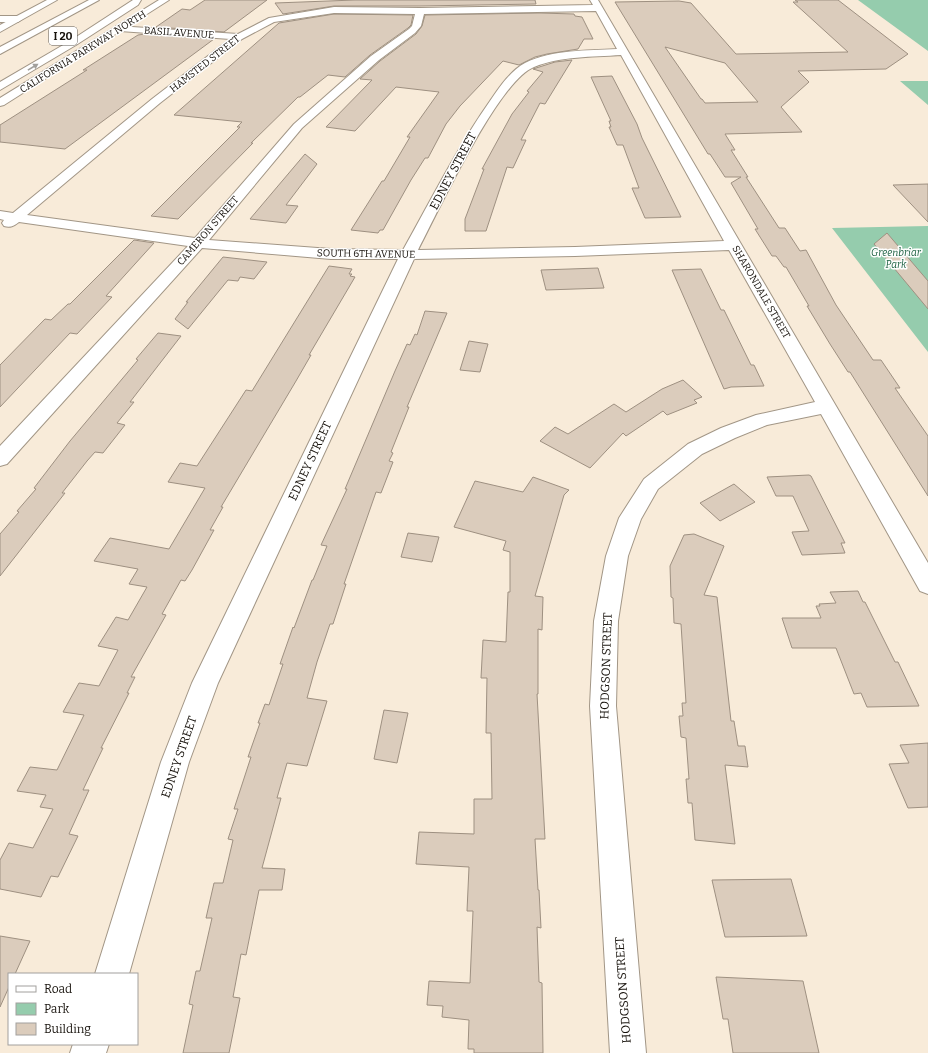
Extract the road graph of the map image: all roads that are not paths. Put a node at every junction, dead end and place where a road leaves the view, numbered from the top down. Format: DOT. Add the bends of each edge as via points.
graph roads {
  1 [pos="53,0"];
  2 [pos="95,0"];
  3 [pos="126,0"];
  4 [pos="137,0"];
  5 [pos="165,0"];
  6 [pos="596,4"];
  7 [pos="420,11"];
  8 [pos="62,17"];
  9 [pos="0,19"];
  10 [pos="18,19"];
  11 [pos="86,23"];
  12 [pos="120,28"];
  13 [pos="0,29"];
  14 [pos="239,37"];
  15 [pos="0,42"];
  16 [pos="0,51"];
  17 [pos="623,52"];
  18 [pos="0,87"];
  19 [pos="0,103"];
  20 [pos="0,215"];
  21 [pos="16,217"];
  22 [pos="0,230"];
  23 [pos="199,243"];
  24 [pos="734,245"];
  25 [pos="408,255"];
  26 [pos="827,406"];
  27 [pos="0,459"];
  28 [pos="928,584"];
  29 [pos="112,973"];
  30 [pos="628,1053"];
  1 -- 10 [label="main road"];
  2 -- 8 [label="main road, I 20"];
  3 -- 11 [label="main road, I 20"];
  18 -- 4 [label="main road, one-way" via="86,35"];
  5 -- 12 [label="main road, CALIFORNIA PARKWAY NORTH"];
  6 -- 7 [label="main road, HAMSTED STREET"];
  6 -- 17 [label="main road, SHARONDALE STREET"];
  7 -- 14 [label="main road, HAMSTED STREET" via="319,12 272,20"];
  7 -- 23 [label="main road, CAMERON STREET" via="412,31 375,58 298,126"];
  8 -- 15 [label="main road" via="40,22"];
  8 -- 16 [label="main road, I 20"];
  9 -- 10 [label="main road"];
  10 -- 13 [label="main road"];
  12 -- 14 [label="main road, BASIL AVENUE"];
  12 -- 19 [label="main road, CALIFORNIA PARKWAY NORTH"];
  14 -- 21 [label="main road, HAMSTED STREET" via="156,101"];
  17 -- 24 [label="main road, SHARONDALE STREET"];
  17 -- 25 [label="main road, EDNEY STREET" via="558,56 520,71 475,130"];
  20 -- 21 [label="main road, SOUTH 6TH AVENUE"];
  21 -- 22 [label="main road, HAMSTED STREET"];
  21 -- 23 [label="main road, SOUTH 6TH AVENUE"];
  23 -- 25 [label="main road, SOUTH 6TH AVENUE" via="331,254"];
  23 -- 27 [label="main road, CAMERON STREET"];
  24 -- 25 [label="main road, SOUTH 6TH AVENUE"];
  24 -- 26 [label="main road, SHARONDALE STREET"];
  25 -- 29 [label="main road, EDNEY STREET" via="205,683 176,762"];
  26 -- 28 [label="main road, SHARONDALE STREET"];
  26 -- 30 [label="main road, HODGSON STREET" via="763,420 728,433 695,450 651,484 630,518 617,556 606,621 603,706"];
}
